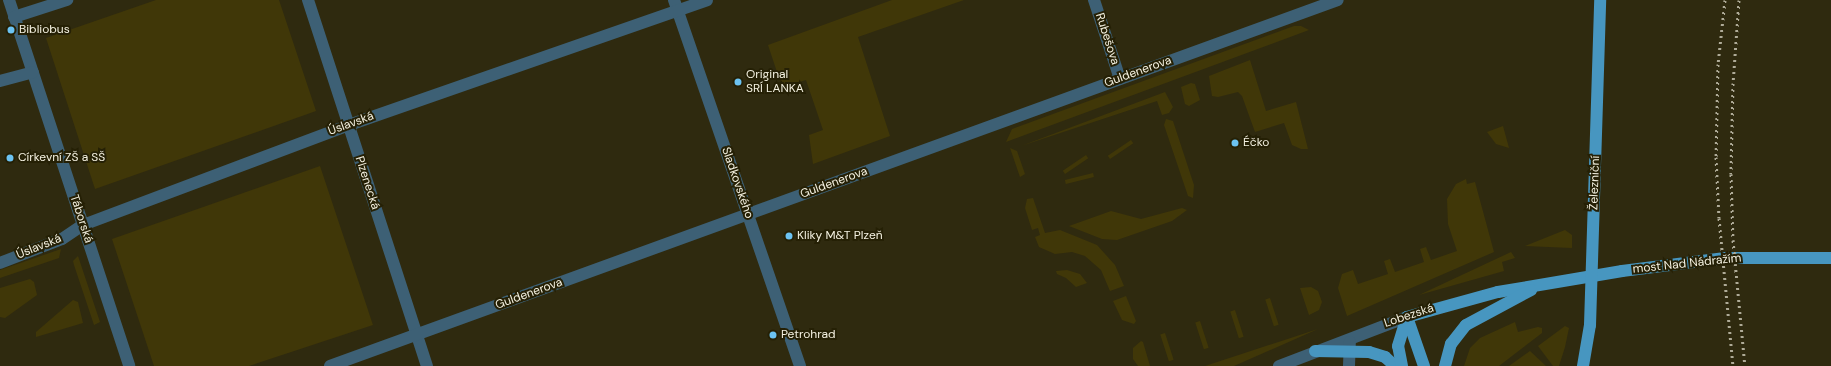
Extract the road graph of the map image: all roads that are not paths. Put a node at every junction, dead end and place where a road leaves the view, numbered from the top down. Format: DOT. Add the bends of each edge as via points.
graph roads {
  1 [pos="9,0"];
  2 [pos="67,0"];
  3 [pos="308,0"];
  4 [pos="707,0"];
  5 [pos="1094,0"];
  6 [pos="1338,0"];
  7 [pos="1600,0"];
  8 [pos="676,5"];
  9 [pos="14,17"];
  10 [pos="33,72"];
  11 [pos="1120,79"];
  12 [pos="0,81"];
  13 [pos="348,125"];
  14 [pos="747,214"];
  15 [pos="83,225"];
  16 [pos="1831,258"];
  17 [pos="0,262"];
  18 [pos="1544,284"];
  19 [pos="1407,316"];
  20 [pos="417,334"];
  21 [pos="1350,337"];
  22 [pos="1315,351"];
  23 [pos="1351,351"];
  24 [pos="129,366"];
  25 [pos="330,366"];
  26 [pos="427,366"];
  27 [pos="800,366"];
  28 [pos="1279,366"];
  29 [pos="1349,366"];
  30 [pos="1395,366"];
  31 [pos="1402,366"];
  32 [pos="1424,366"];
  33 [pos="1446,366"];
  34 [pos="1583,366"];
  1 -- 9 [label="street, Táborská"];
  2 -- 9 [label="street"];
  3 -- 13 [label="street, Plzenecká"];
  4 -- 8 [label="street, Úslavská"];
  5 -- 11 [label="street, Rubešova"];
  6 -- 11 [label="street, Guldenerova"];
  7 -- 34 [label="main road, Železniční" via="1590,325"];
  8 -- 13 [label="street, Úslavská"];
  8 -- 14 [label="street, Sladkovského"];
  9 -- 10 [label="street, Táborská"];
  10 -- 12 [label="street"];
  10 -- 15 [label="street, Táborská"];
  11 -- 14 [label="street, Guldenerova"];
  13 -- 15 [label="street, Úslavská"];
  13 -- 20 [label="street, Plzenecká"];
  14 -- 20 [label="street, Guldenerova"];
  14 -- 27 [label="street, Sladkovského"];
  15 -- 17 [label="street, Úslavská" via="62,239"];
  15 -- 24 [label="street, Táborská"];
  16 -- 18 [label="main road, most Nad Nádražím" via="1725,258"];
  18 -- 19 [label="main road, Lobezská" via="1468,299"];
  18 -- 33 [label="main road" via="1466,325 1451,344"];
  19 -- 21 [label="street, Lobezská"];
  19 -- 31 [label="main road" via="1398,346"];
  19 -- 32 [label="main road"];
  20 -- 25 [label="street, Guldenerova"];
  20 -- 26 [label="street, Plzenecká"];
  21 -- 22 [label="street, Lobezská"];
  21 -- 23 [label="street"];
  22 -- 23 [label="main road"];
  22 -- 28 [label="street, Lobezská"];
  23 -- 29 [label="street"];
  23 -- 30 [label="main road" via="1369,352 1385,357"];
}
